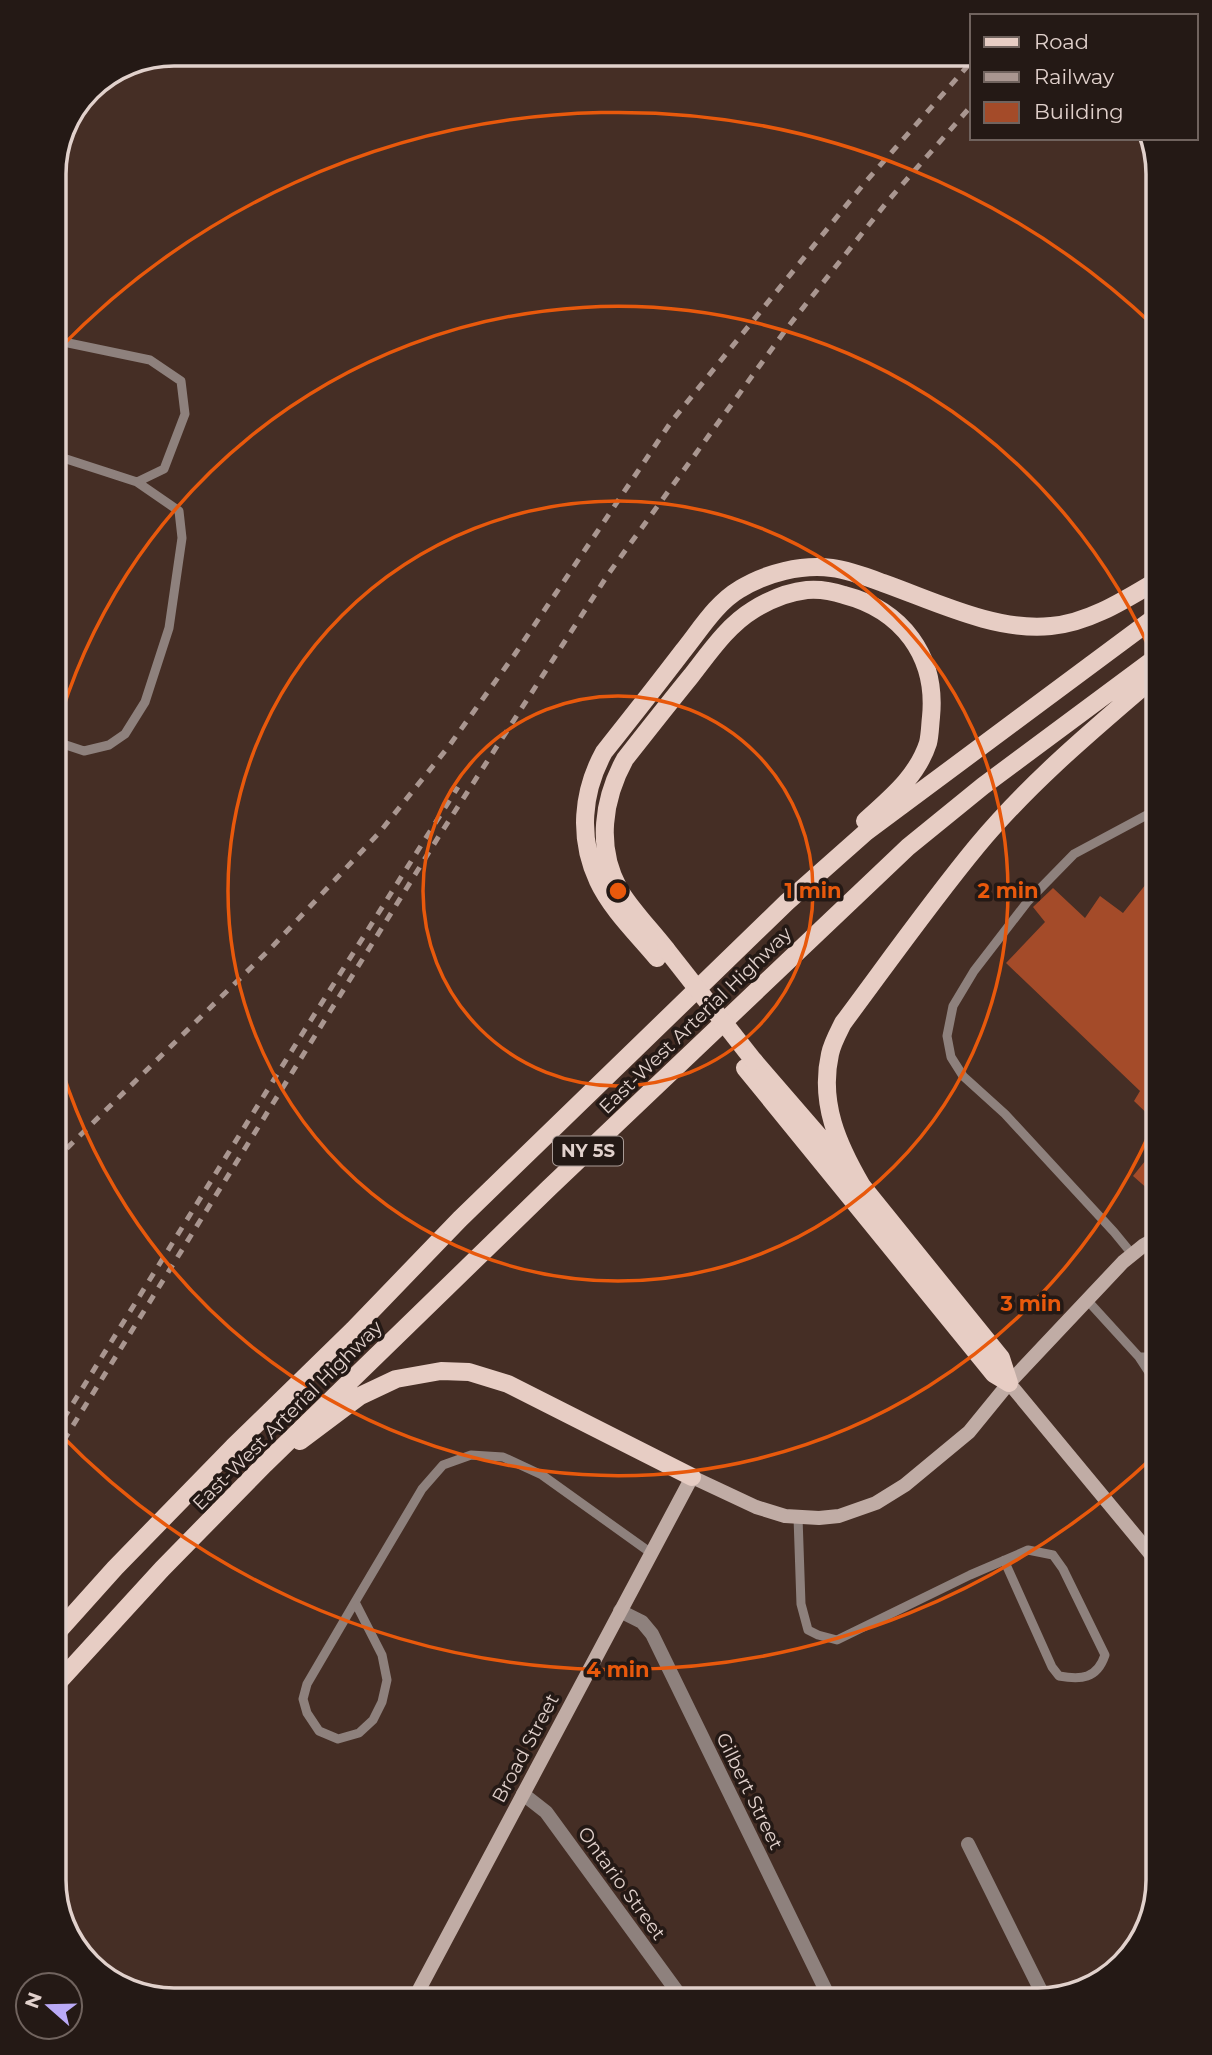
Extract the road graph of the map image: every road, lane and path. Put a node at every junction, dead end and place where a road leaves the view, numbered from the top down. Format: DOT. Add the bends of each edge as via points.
graph roads {
  1 [pos="67,343"];
  2 [pos="67,459"];
  3 [pos="137,482"];
  4 [pos="1146,587"];
  5 [pos="1146,624"];
  6 [pos="1146,665"];
  7 [pos="1146,684"];
  8 [pos="67,745"];
  9 [pos="1146,815"];
  10 [pos="818,873"];
  11 [pos="661,953"];
  12 [pos="750,1064"];
  13 [pos="862,1186"];
  14 [pos="1146,1245"];
  15 [pos="1132,1254"];
  16 [pos="1087,1300"];
  17 [pos="1139,1357"];
  18 [pos="1146,1357"];
  19 [pos="1146,1368"];
  20 [pos="1009,1383"];
  21 [pos="265,1464"];
  22 [pos="692,1477"];
  23 [pos="798,1517"];
  24 [pos="1146,1549"];
  25 [pos="651,1553"];
  26 [pos="1004,1560"];
  27 [pos="355,1602"];
  28 [pos="620,1611"];
  29 [pos="66,1622"];
  30 [pos="66,1673"];
  31 [pos="523,1794"];
  32 [pos="968,1844"];
  33 [pos="420,1988"];
  34 [pos="675,1988"];
  35 [pos="825,1988"];
  36 [pos="1039,1988"];
  1 -- 3 [label="lane" via="150,360 181,381 185,414 164,469"];
  2 -- 3 [label="lane"];
  3 -- 8 [label="lane" via="179,511 182,538 169,628 145,702 125,734 109,745 85,751"];
  4 -- 11 [label="main road" via="1079,620 1052,626 980,618 831,567 794,569 739,589 715,610 604,752 586,800 583,829 598,882 611,902"];
  5 -- 10 [label="main road, East-West Arterial Highway / NY 5S" via="866,832"];
  6 -- 21 [label="main road, East-West Arterial Highway / NY 5S" via="908,847"];
  7 -- 13 [label="main road" via="1041,778 978,845 842,1023 830,1053 826,1088 831,1123"];
  9 -- 15 [label="lane" via="1074,854 1028,901 960,994 947,1036 950,1057 962,1076 1004,1114"];
  10 -- 11 [label="main road" via="908,780 929,741 932,704 929,676 919,652 886,612 827,590 806,590 776,598 735,623 616,775 606,807 604,836 610,864 619,889"];
  10 -- 29 [label="main road, East-West Arterial Highway / NY 5S" via="460,1219"];
  11 -- 12 [label="main road, bridge"];
  12 -- 13 [label="main road"];
  12 -- 20 [label="main road" via="994,1374"];
  13 -- 20 [label="main road" via="1001,1357"];
  14 -- 15 [label="main road"];
  15 -- 16 [label="main road"];
  16 -- 17 [label="lane"];
  16 -- 20 [label="main road"];
  17 -- 18 [label="lane"];
  17 -- 19 [label="lane"];
  20 -- 23 [label="main road" via="969,1432 905,1485 876,1503 839,1516"];
  20 -- 24 [label="main road"];
  21 -- 22 [label="main road" via="360,1396 396,1379 441,1371 468,1372 508,1384"];
  21 -- 30 [label="main road, East-West Arterial Highway / NY 5S"];
  22 -- 23 [label="main road" via="756,1507"];
  22 -- 25 [label="main road, Broad Street"];
  23 -- 26 [label="lane" via="801,1604 808,1630 837,1640"];
  25 -- 27 [label="lane" via="542,1475 503,1457 471,1455 443,1465 422,1489"];
  25 -- 28 [label="main road, Broad Street"];
  26 -- 26 [label="lane" via="1028,1550 1053,1555 1105,1655 1093,1673 1082,1678 1059,1676"];
  27 -- 27 [label="lane" via="307,1684 303,1699 319,1731 338,1739 359,1733 373,1720 387,1680 382,1655"];
  28 -- 31 [label="main road, Broad Street"];
  28 -- 35 [label="street, Gilbert Street" via="652,1633"];
  31 -- 33 [label="main road, Broad Street"];
  31 -- 34 [label="street, Ontario Street" via="546,1812"];
  32 -- 36 [label="street"];
}
